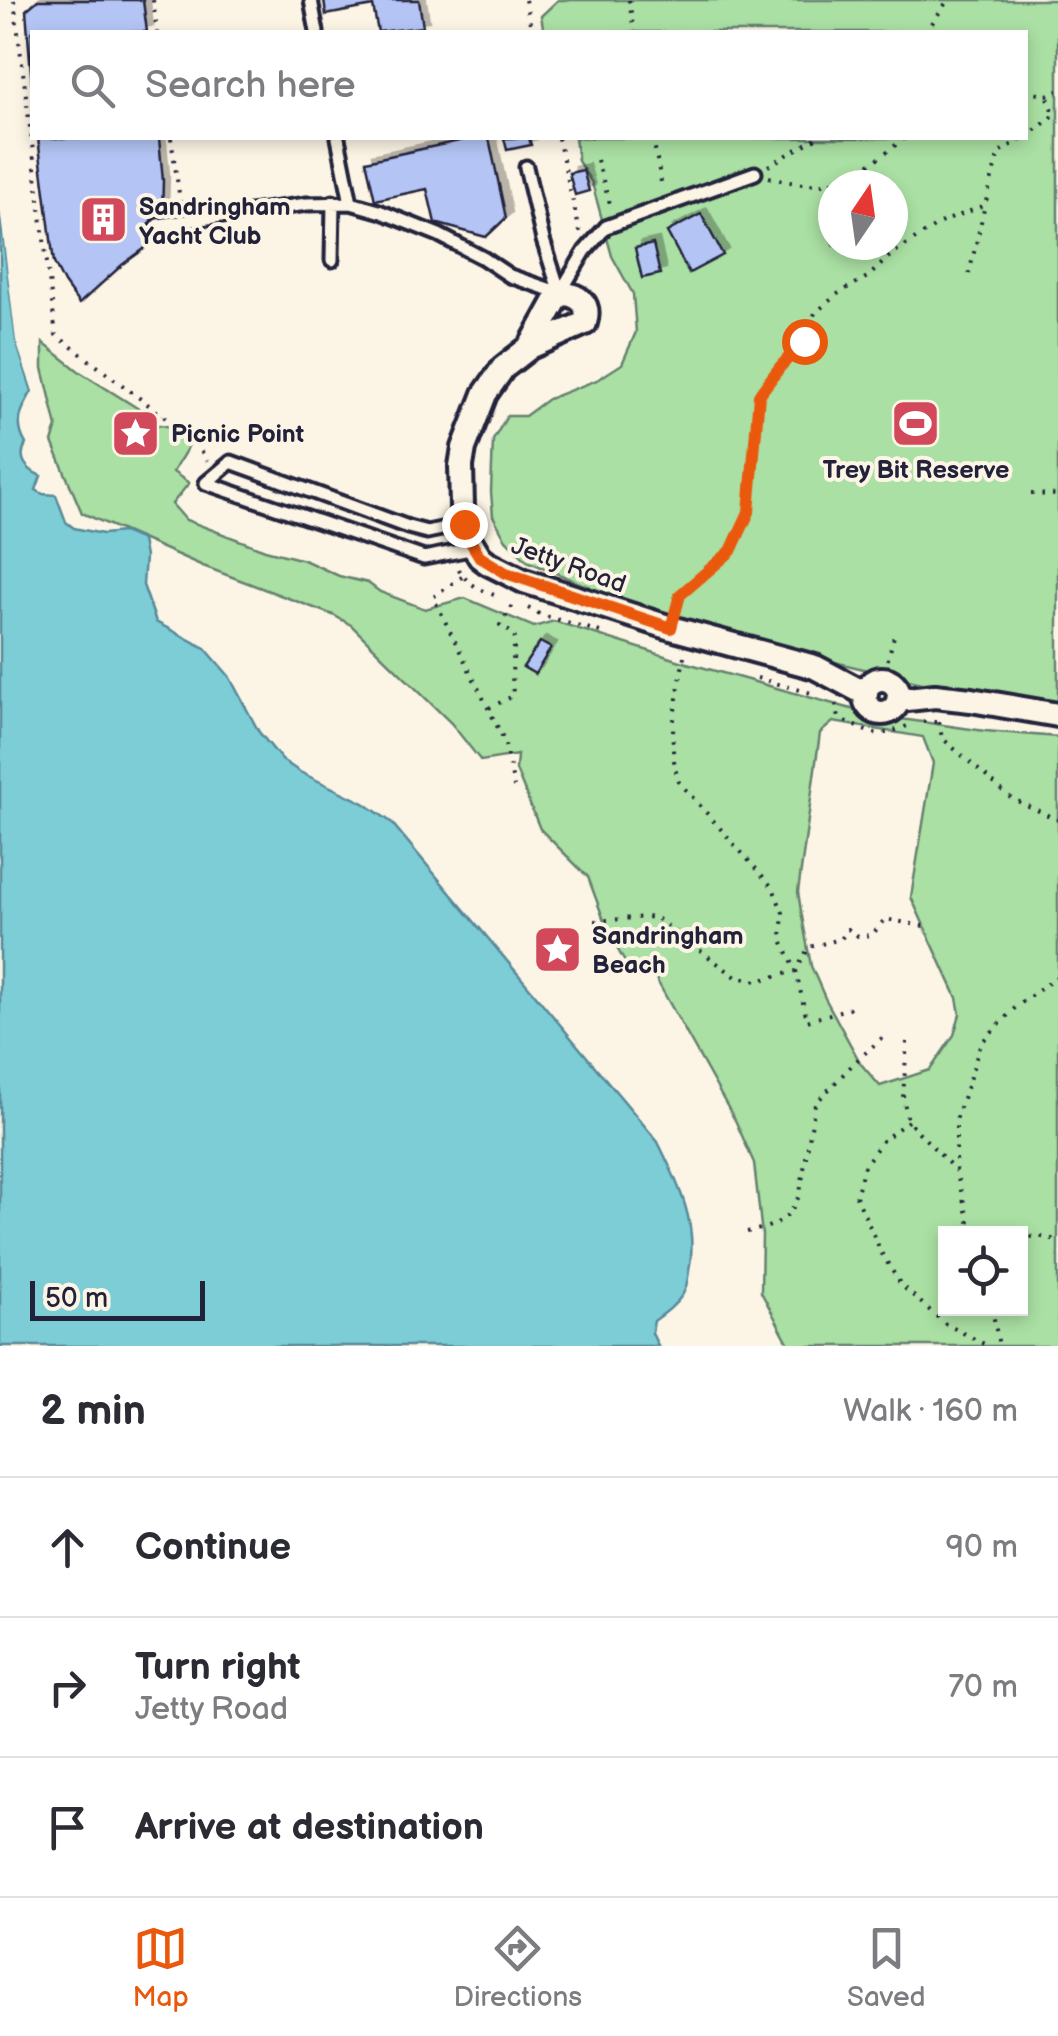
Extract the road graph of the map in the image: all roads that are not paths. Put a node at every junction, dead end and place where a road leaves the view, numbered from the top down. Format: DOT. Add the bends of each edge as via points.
graph roads {
  1 [pos="311,0"];
  2 [pos="318,30"];
  3 [pos="338,140"];
  4 [pos="526,167"];
  5 [pos="755,173"];
  6 [pos="333,202"];
  7 [pos="351,203"];
  8 [pos="158,225"];
  9 [pos="332,260"];
  10 [pos="560,292"];
  11 [pos="530,347"];
  12 [pos="464,524"];
  13 [pos="408,527"];
  14 [pos="464,550"];
  15 [pos="401,551"];
  16 [pos="1058,715"];
  1 -- 2 [label="lane"];
  3 -- 7 [label="lane"];
  4 -- 10 [label="lane"];
  5 -- 10 [label="lane, Jetty Road" via="606,227"];
  6 -- 7 [label="lane"];
  6 -- 8 [label="lane"];
  6 -- 9 [label="lane"];
  7 -- 10 [label="lane" via="440,235 510,276"];
  10 -- 11 [label="street, Jetty Road"];
  10 -- 11 [label="street, Jetty Road" via="584,301 584,323"];
  11 -- 12 [label="street, Jetty Road" via="503,368 476,414 462,466"];
  12 -- 13 [label="lane" via="428,532"];
  12 -- 14 [label="street, Jetty Road"];
  13 -- 15 [label="lane"];
  13 -- 15 [label="lane" via="231,462 206,483"];
  14 -- 15 [label="lane" via="424,558"];
  14 -- 16 [label="street, Jetty Road" via="524,581 815,668 866,694 871,709 882,713 892,710 893,690"];
}
